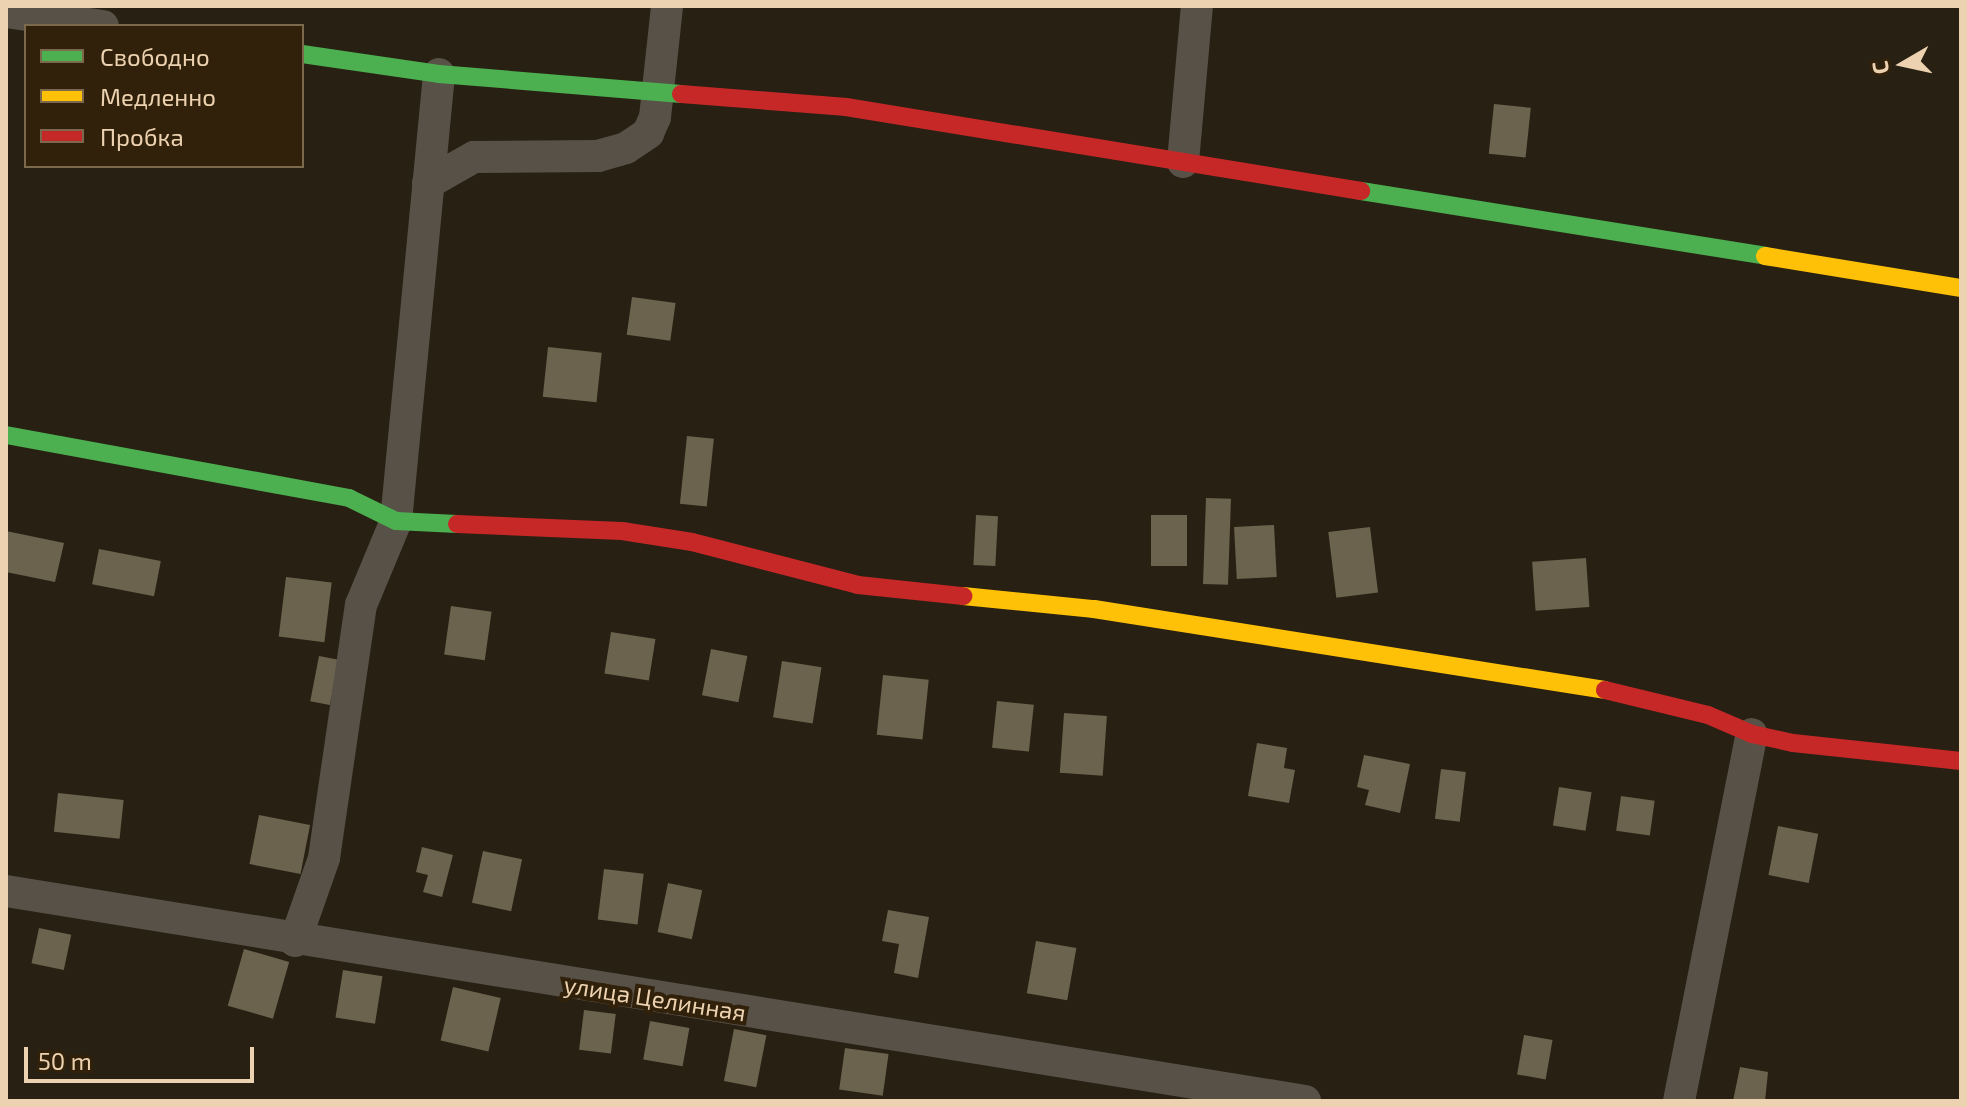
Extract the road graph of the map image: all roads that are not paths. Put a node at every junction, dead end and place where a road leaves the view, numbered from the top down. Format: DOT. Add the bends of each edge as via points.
graph roads {
  1 [pos="667,6"];
  2 [pos="1197,6"];
  3 [pos="6,12"];
  4 [pos="89,24"];
  5 [pos="304,54"];
  6 [pos="439,74"];
  7 [pos="659,92"];
  8 [pos="1183,162"];
  9 [pos="428,183"];
  10 [pos="1961,288"];
  11 [pos="6,435"];
  12 [pos="396,521"];
  13 [pos="1752,734"];
  14 [pos="1961,761"];
  15 [pos="6,891"];
  16 [pos="295,941"];
  17 [pos="1305,1101"];
  18 [pos="1679,1101"];
  1 -- 7 [label="street"];
  2 -- 8 [label="street"];
  3 -- 4 [label="street"];
  5 -- 6 [label="street"];
  6 -- 7 [label="street"];
  6 -- 9 [label="street"];
  7 -- 8 [label="street" via="846,107"];
  7 -- 9 [label="street" via="648,133 614,153 497,153 474,157"];
  8 -- 10 [label="street"];
  9 -- 12 [label="street"];
  11 -- 12 [label="street" via="349,498"];
  12 -- 13 [label="street" via="622,531 692,542 858,585 1094,609 1574,683 1708,715"];
  12 -- 16 [label="street" via="361,605 324,858"];
  13 -- 14 [label="street"];
  13 -- 18 [label="street"];
  15 -- 16 [label="street, улица Целинная"];
  16 -- 17 [label="street, улица Целинная"];
}
